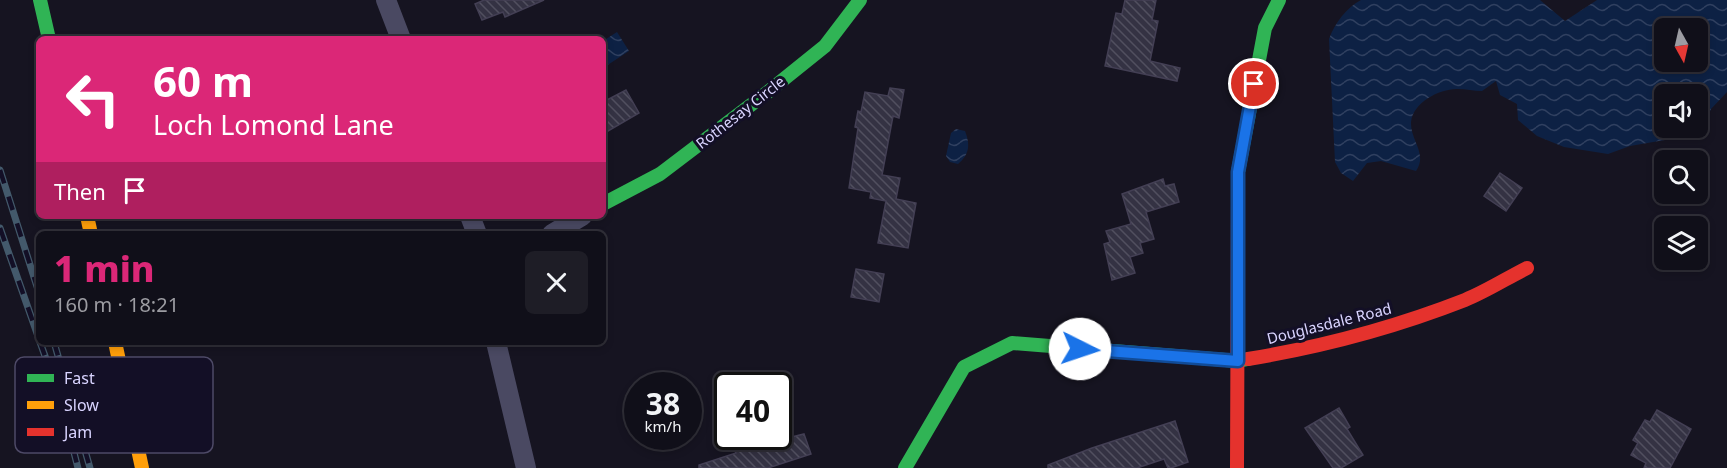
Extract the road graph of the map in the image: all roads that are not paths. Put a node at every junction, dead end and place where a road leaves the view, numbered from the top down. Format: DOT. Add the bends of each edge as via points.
graph roads {
  1 [pos="40,0"];
  2 [pos="386,0"];
  3 [pos="860,0"];
  4 [pos="1279,0"];
  5 [pos="48,36"];
  6 [pos="400,36"];
  7 [pos="606,202"];
  8 [pos="577,219"];
  9 [pos="557,231"];
  10 [pos="1527,268"];
  11 [pos="497,345"];
  12 [pos="1238,361"];
  13 [pos="139,453"];
  14 [pos="142,468"];
  15 [pos="526,468"];
  16 [pos="905,468"];
  17 [pos="1237,468"];
  1 -- 5 [label="main road"];
  2 -- 6 [label="street"];
  3 -- 7 [label="main road, Rothesay Circle" via="825,46 764,95 660,174"];
  4 -- 12 [label="main road" via="1265,28 1238,172"];
  8 -- 9 [label="street"];
  10 -- 12 [label="main road, Douglasdale Road" via="1467,299 1396,324 1291,352"];
  11 -- 15 [label="street"];
  12 -- 16 [label="main road, Douglasdale Road" via="1012,343 964,367"];
  12 -- 17 [label="main road"];
  13 -- 14 [label="main road"];
}
